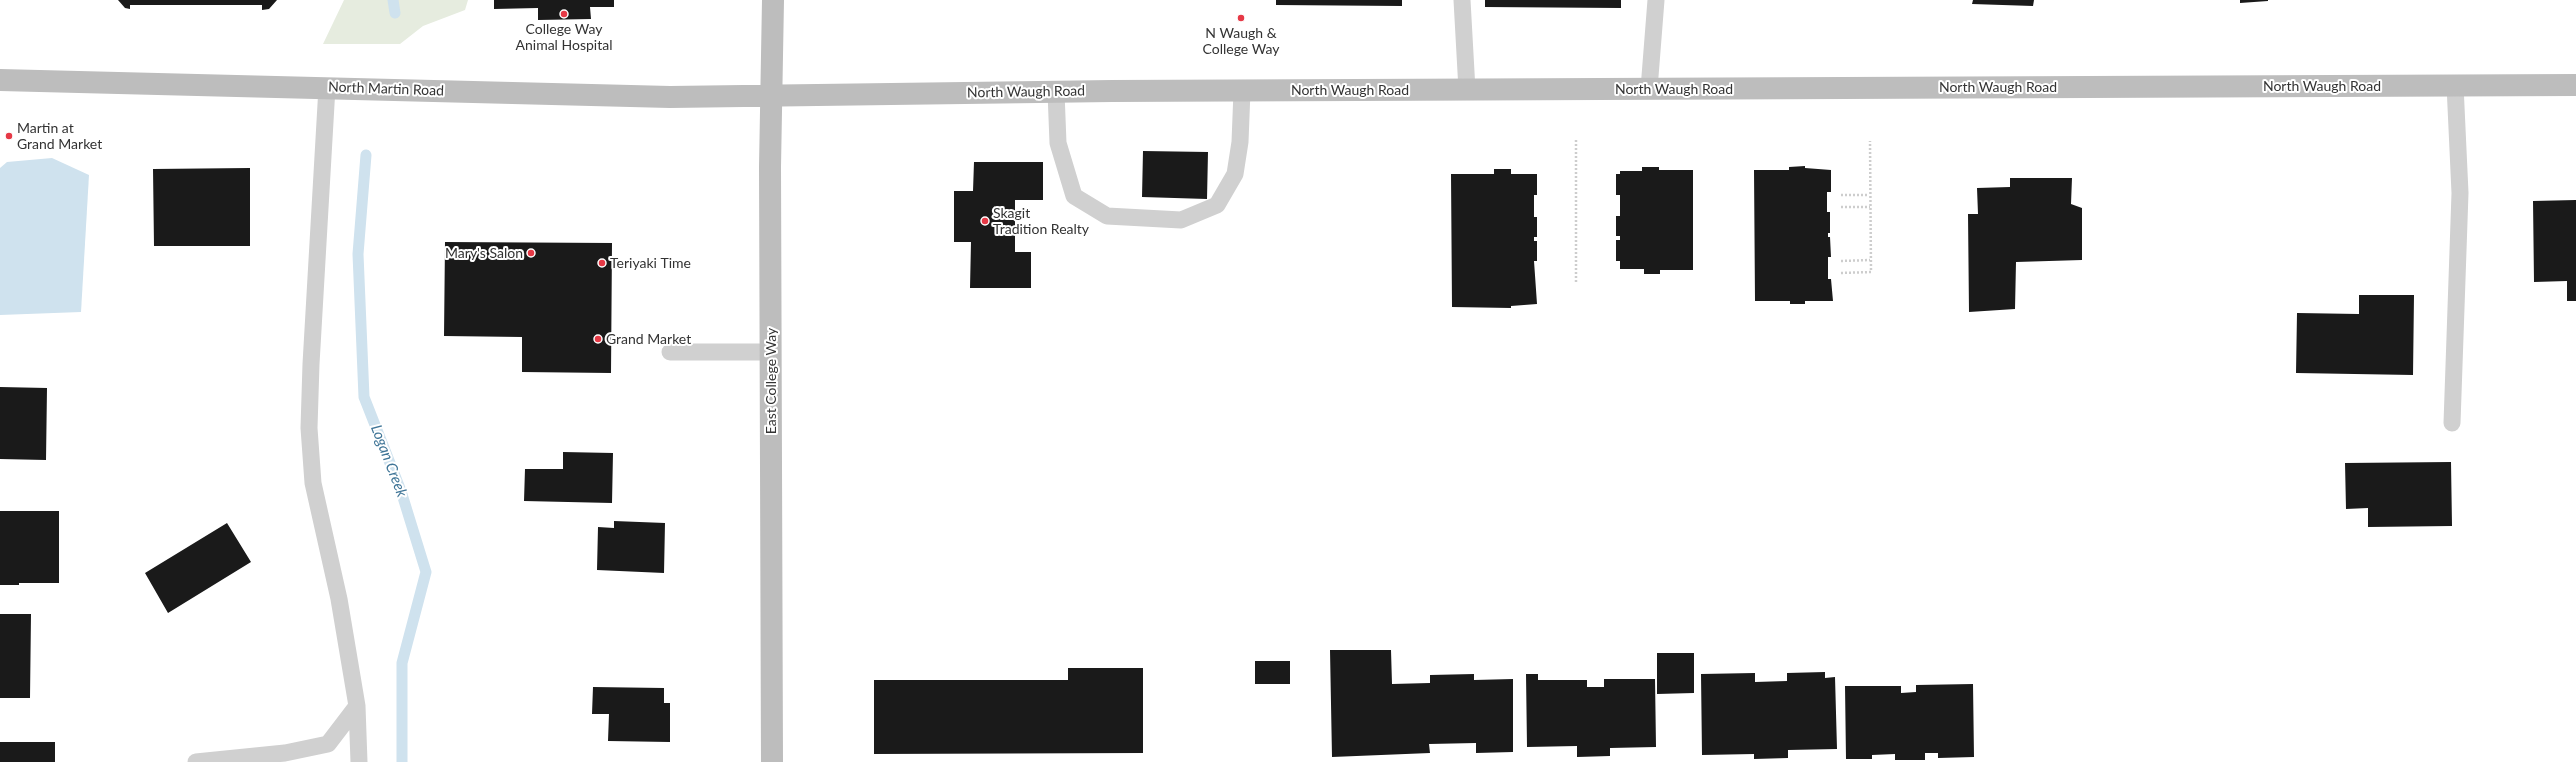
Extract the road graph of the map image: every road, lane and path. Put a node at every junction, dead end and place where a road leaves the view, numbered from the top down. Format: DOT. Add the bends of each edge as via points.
graph roads {
  1 [pos="773,0"];
  2 [pos="1462,0"];
  3 [pos="1656,0"];
  4 [pos="0,80"];
  5 [pos="2455,85"];
  6 [pos="2576,85"];
  7 [pos="327,87"];
  8 [pos="1649,89"];
  9 [pos="1242,90"];
  10 [pos="1467,90"];
  11 [pos="1056,92"];
  12 [pos="772,94"];
  13 [pos="1576,140"];
  14 [pos="1870,141"];
  15 [pos="1841,195"];
  16 [pos="1869,195"];
  17 [pos="1870,206"];
  18 [pos="1841,207"];
  19 [pos="1870,260"];
  20 [pos="1841,261"];
  21 [pos="1841,274"];
  22 [pos="1576,282"];
  23 [pos="670,352"];
  24 [pos="772,352"];
  25 [pos="2452,423"];
  26 [pos="357,706"];
  27 [pos="196,762"];
  28 [pos="359,762"];
  29 [pos="772,762"];
  1 -- 12 [label="street, East College Way"];
  2 -- 10 [label="lane"];
  3 -- 8 [label="lane"];
  4 -- 7 [label="street, North Martin Road"];
  5 -- 6 [label="street, North Waugh Road"];
  5 -- 8 [label="street, North Waugh Road"];
  5 -- 25 [label="lane" via="2460,193"];
  7 -- 12 [label="street, North Martin Road" via="670,97"];
  7 -- 26 [label="lane" via="309,428 313,483 339,599"];
  8 -- 10 [label="street, North Waugh Road"];
  9 -- 10 [label="street, North Waugh Road"];
  9 -- 11 [label="street, North Waugh Road"];
  9 -- 11 [label="lane" via="1240,142 1235,174 1217,204 1181,220 1107,216 1074,196 1058,143"];
  11 -- 12 [label="street, North Waugh Road"];
  12 -- 24 [label="street, East College Way"];
  13 -- 22 [label="path"];
  14 -- 16 [label="path"];
  15 -- 16 [label="path"];
  16 -- 17 [label="path"];
  17 -- 18 [label="path"];
  17 -- 19 [label="path"];
  19 -- 20 [label="path"];
  19 -- 21 [label="path" via="1871,272"];
  23 -- 24 [label="lane"];
  24 -- 29 [label="street, East College Way"];
  26 -- 27 [label="lane" via="328,744 285,753"];
  26 -- 28 [label="lane"];
}
